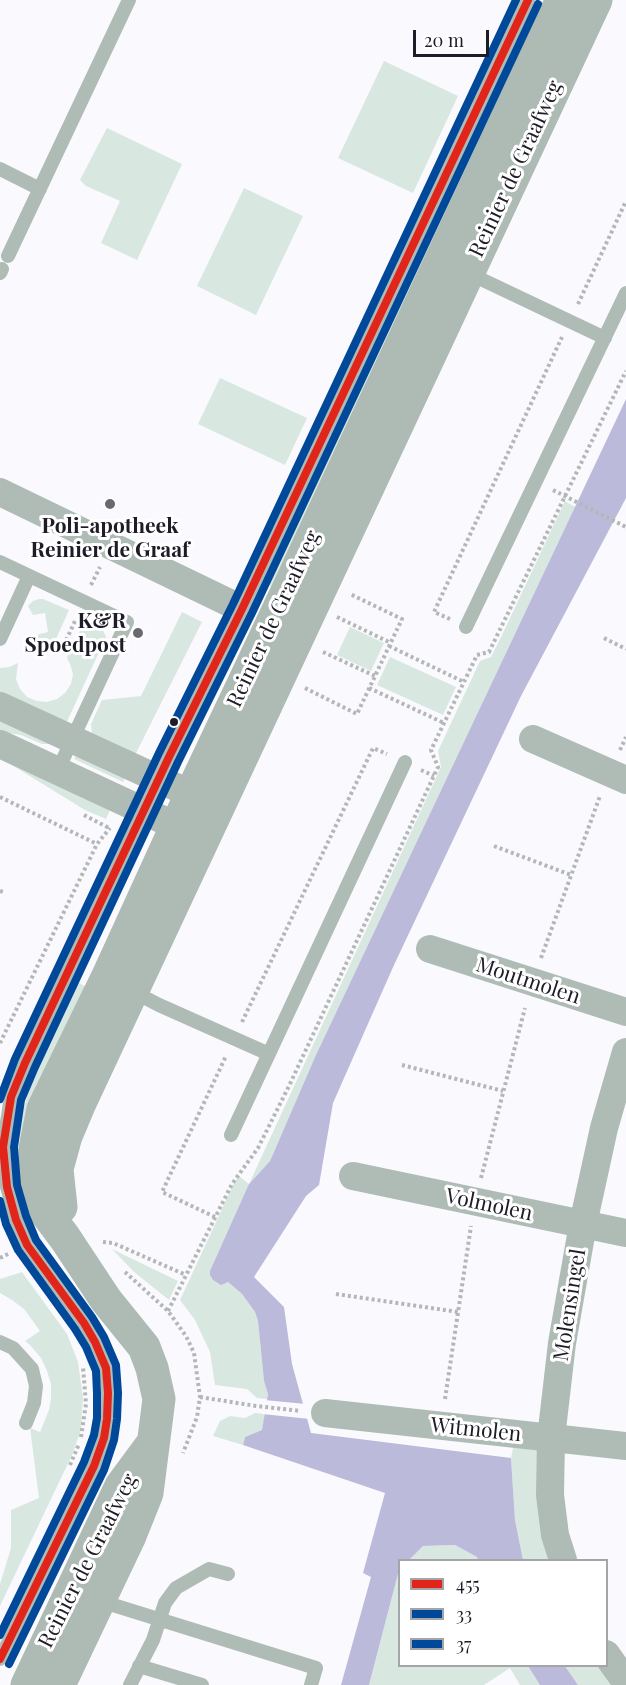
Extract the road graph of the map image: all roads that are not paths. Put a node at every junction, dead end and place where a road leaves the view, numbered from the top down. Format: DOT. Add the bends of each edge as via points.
graph roads {
  1 [pos="129,0"];
  2 [pos="528,0"];
  3 [pos="562,0"];
  4 [pos="596,0"];
  5 [pos="0,169"];
  6 [pos="40,189"];
  7 [pos="8,256"];
  8 [pos="455,266"];
  9 [pos="626,293"];
  10 [pos="605,338"];
  11 [pos="0,492"];
  12 [pos="0,562"];
  13 [pos="29,576"];
  14 [pos="242,609"];
  15 [pos="466,627"];
  16 [pos="0,639"];
  17 [pos="0,706"];
  18 [pos="533,739"];
  19 [pos="72,740"];
  20 [pos="0,744"];
  21 [pos="405,762"];
  22 [pos="57,772"];
  23 [pos="617,776"];
  24 [pos="159,780"];
  25 [pos="191,794"];
  26 [pos="144,811"];
  27 [pos="209,825"];
  28 [pos="176,826"];
  29 [pos="430,950"];
  30 [pos="119,985"];
  31 [pos="626,1012"];
  32 [pos="626,1052"];
  33 [pos="269,1054"];
  34 [pos="231,1135"];
  35 [pos="353,1176"];
  36 [pos="583,1224"];
  37 [pos="626,1233"];
  38 [pos="0,1342"];
  39 [pos="326,1413"];
  40 [pos="26,1423"];
  41 [pos="551,1438"];
  42 [pos="626,1446"];
  43 [pos="564,1559"];
  44 [pos="228,1574"];
  45 [pos="85,1594"];
  46 [pos="159,1620"];
  47 [pos="608,1657"];
  48 [pos="0,1659"];
  49 [pos="139,1666"];
  50 [pos="626,1682"];
  51 [pos="27,1685"];
  52 [pos="59,1685"];
  53 [pos="130,1685"];
  54 [pos="202,1685"];
  55 [pos="311,1685"];
  1 -- 6 [label="lane"];
  2 -- 14 [label="lane, Reinier de Graafweg"];
  3 -- 8 [label="main road, Reinier de Graafweg"];
  4 -- 8 [label="main road, Reinier de Graafweg"];
  5 -- 6 [label="lane"];
  6 -- 7 [label="lane"];
  8 -- 10 [label="lane, Reinier de Graafweg"];
  8 -- 25 [label="main road, Reinier de Graafweg"];
  8 -- 27 [label="main road, Reinier de Graafweg"];
  9 -- 10 [label="lane"];
  10 -- 15 [label="lane"];
  11 -- 14 [label="street, Reinier de Graafweg"];
  12 -- 13 [label="lane"];
  13 -- 16 [label="lane"];
  13 -- 19 [label="lane" via="127,622"];
  14 -- 24 [label="lane, Reinier de Graafweg"];
  17 -- 19 [label="street"];
  18 -- 23 [label="street"];
  19 -- 22 [label="lane"];
  19 -- 24 [label="street"];
  20 -- 22 [label="street"];
  21 -- 33 [label="lane"];
  22 -- 26 [label="street"];
  24 -- 25 [label="street"];
  24 -- 26 [label="lane, Reinier de Graafweg"];
  25 -- 27 [label="street"];
  25 -- 28 [label="main road, Reinier de Graafweg"];
  26 -- 28 [label="street"];
  26 -- 48 [label="lane, Reinier de Graafweg" via="11,1097 3,1147 7,1187 16,1220 27,1245 95,1342 106,1368 108,1393 104,1438 94,1466"];
  27 -- 28 [label="street"];
  27 -- 30 [label="main road, Reinier de Graafweg" via="176,899"];
  28 -- 30 [label="main road, Reinier de Graafweg"];
  29 -- 31 [label="street, Moutmolen"];
  30 -- 33 [label="lane"];
  30 -- 45 [label="main road, Reinier de Graafweg" via="43,1109 35,1149 35,1187 44,1210 144,1347 159,1398 147,1493 129,1538"];
  32 -- 36 [label="street, Molensingel"];
  33 -- 34 [label="lane"];
  35 -- 36 [label="street, Volmolen"];
  36 -- 37 [label="street, Volmolen"];
  36 -- 41 [label="street, Molensingel" via="562,1343"];
  38 -- 40 [label="lane" via="13,1348 32,1369 36,1386"];
  39 -- 41 [label="street, Witmolen"];
  41 -- 42 [label="street, Witmolen"];
  41 -- 43 [label="street, Molensingel" via="550,1495 555,1534"];
  44 -- 46 [label="lane" via="209,1569 176,1588"];
  45 -- 46 [label="lane"];
  45 -- 51 [label="main road, Reinier de Graafweg"];
  45 -- 52 [label="main road, Reinier de Graafweg"];
  46 -- 49 [label="lane"];
  46 -- 55 [label="lane" via="316,1668"];
  47 -- 50 [label="street"];
  49 -- 53 [label="lane"];
  49 -- 54 [label="lane"];
}
